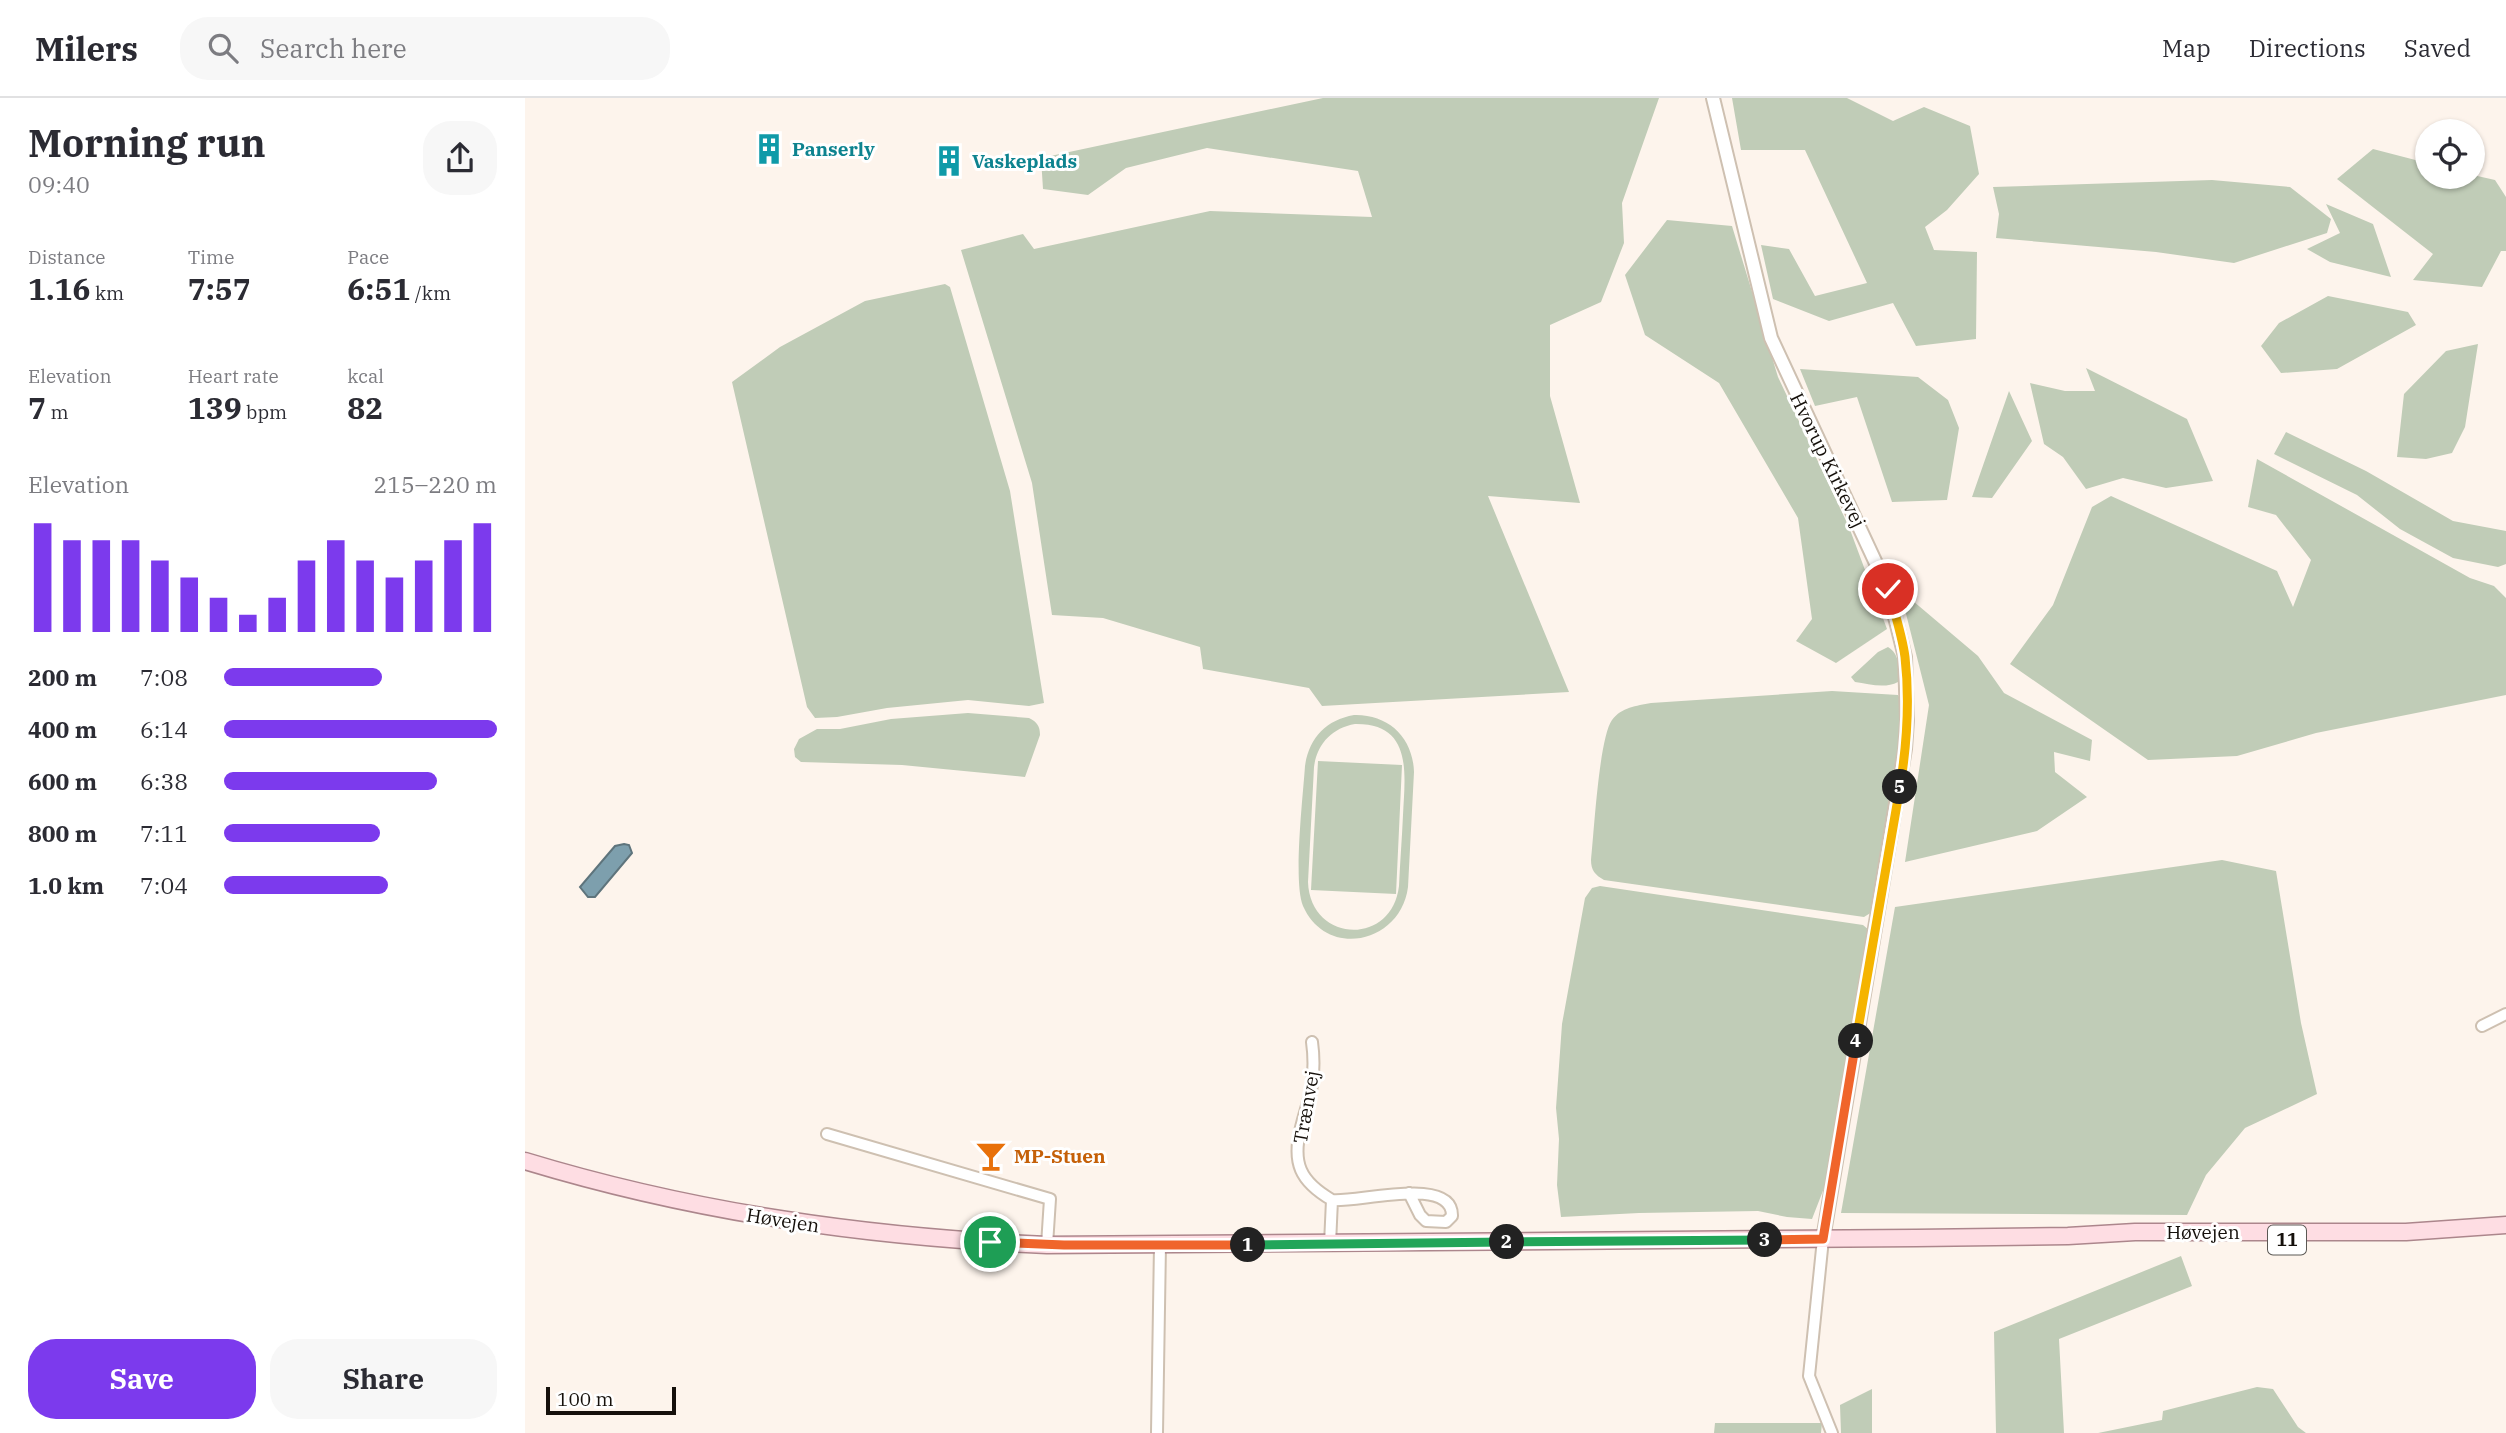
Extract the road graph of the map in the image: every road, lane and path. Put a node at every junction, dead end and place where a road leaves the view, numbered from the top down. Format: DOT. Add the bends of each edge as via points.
graph roads {
  1 [pos="1713,98"];
  2 [pos="2506,1014"];
  3 [pos="2482,1026"];
  4 [pos="1312,1042"];
  5 [pos="827,1134"];
  6 [pos="525,1161"];
  7 [pos="1409,1194"];
  8 [pos="1332,1200"];
  9 [pos="2506,1225"];
  10 [pos="2506,1233"];
  11 [pos="2068,1236"];
  12 [pos="1823,1239"];
  13 [pos="1329,1244"];
  14 [pos="1047,1245"];
  15 [pos="1160,1245"];
  16 [pos="1157,1433"];
  17 [pos="1832,1433"];
  1 -- 12 [label="street, Hvorup Kirkevej" via="1771,338 1885,579 1905,657 1905,749"];
  2 -- 3 [label="street"];
  4 -- 8 [label="street, Trænvej" via="1312,1085 1298,1157 1310,1183"];
  5 -- 14 [label="street" via="1050,1199"];
  6 -- 14 [label="main road, Høvejen / 11" via="631,1191 777,1220 922,1238"];
  7 -- 8 [label="street"];
  8 -- 13 [label="street"];
  9 -- 11 [label="main road, Høvejen / 11" via="2406,1232"];
  10 -- 11 [label="main road, Høvejen / 11" via="2406,1240"];
  11 -- 12 [label="main road, Høvejen / 11"];
  12 -- 13 [label="main road, Høvejen / 11"];
  12 -- 17 [label="street" via="1809,1376"];
  13 -- 15 [label="main road, Høvejen / 11"];
  14 -- 15 [label="main road, Høvejen / 11"];
  15 -- 16 [label="street"];
}
